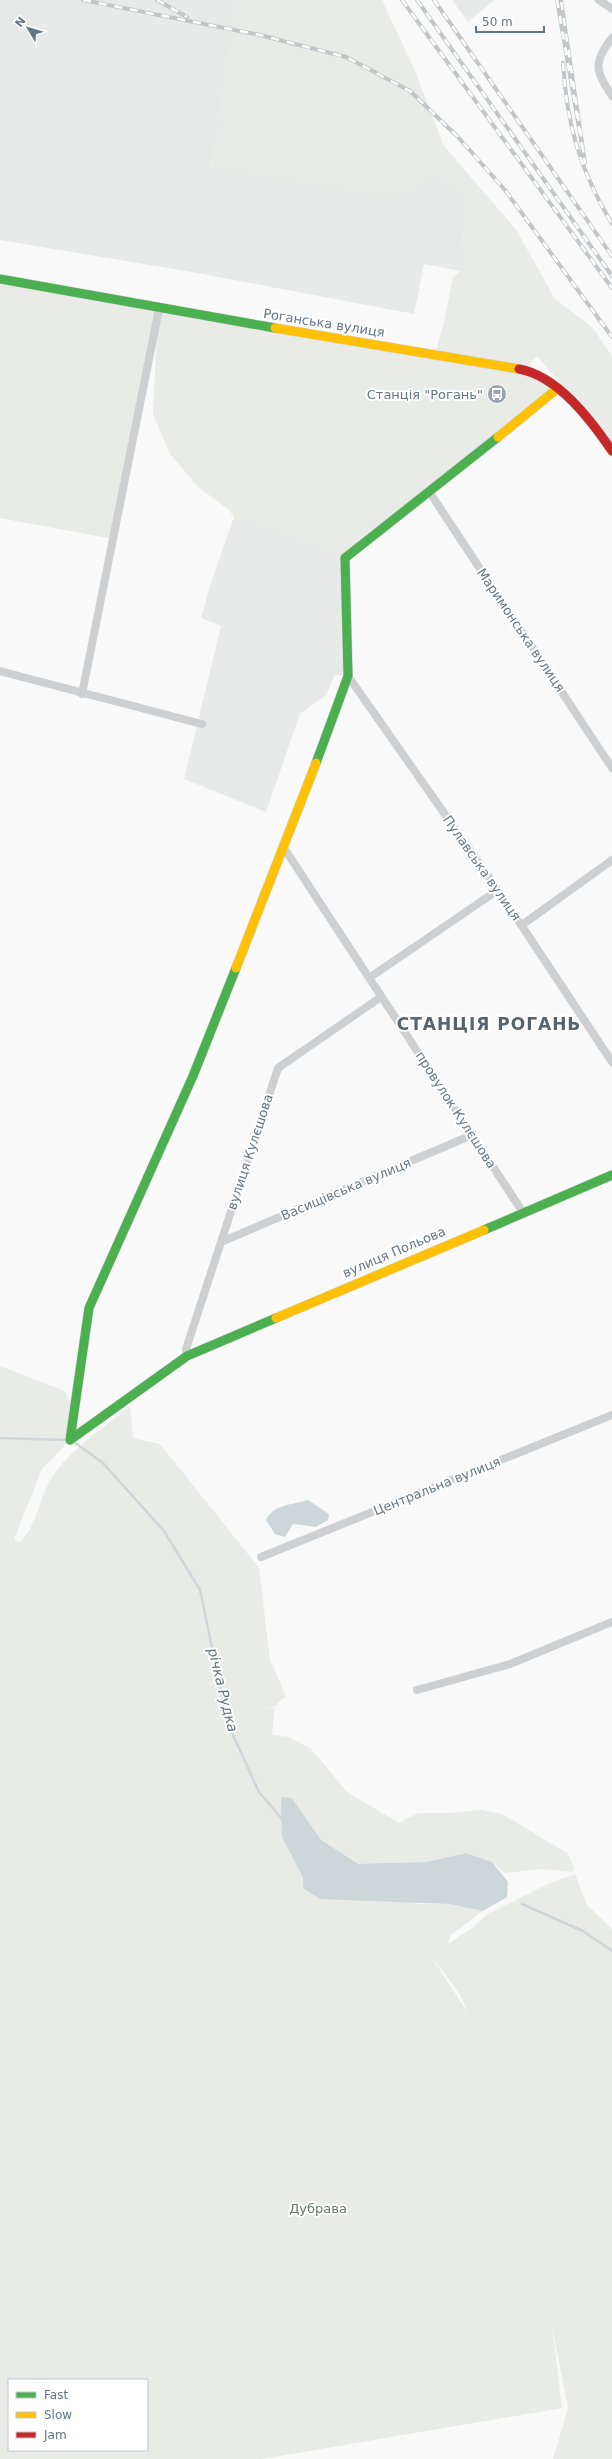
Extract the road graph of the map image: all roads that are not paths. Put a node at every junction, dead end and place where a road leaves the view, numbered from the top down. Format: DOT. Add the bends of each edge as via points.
graph roads {
  1 [pos="599,0"];
  2 [pos="612,9"];
  3 [pos="612,38"];
  4 [pos="612,96"];
  5 [pos="0,279"];
  6 [pos="159,309"];
  7 [pos="558,388"];
  8 [pos="612,451"];
  9 [pos="430,493"];
  10 [pos="0,671"];
  11 [pos="348,676"];
  12 [pos="82,694"];
  13 [pos="202,724"];
  14 [pos="612,768"];
  15 [pos="284,848"];
  16 [pos="612,860"];
  17 [pos="498,890"];
  18 [pos="522,925"];
  19 [pos="369,978"];
  20 [pos="381,997"];
  21 [pos="612,1062"];
  22 [pos="472,1135"];
  23 [pos="612,1175"];
  24 [pos="522,1211"];
  25 [pos="221,1242"];
  26 [pos="187,1356"];
  27 [pos="612,1414"];
  28 [pos="261,1557"];
  29 [pos="612,1622"];
  30 [pos="417,1690"];
  1 -- 2 [label="street"];
  3 -- 4 [label="street" via="599,57 598,64 600,78"];
  5 -- 6 [label="street, Роганська вулиця"];
  6 -- 7 [label="street, Роганська вулиця" via="524,370"];
  6 -- 12 [label="street"];
  7 -- 8 [label="street, Роганська вулиця" via="587,415"];
  7 -- 9 [label="street"];
  9 -- 11 [label="street" via="345,558"];
  9 -- 14 [label="street, Маримонська вулиця"];
  10 -- 12 [label="street"];
  11 -- 15 [label="street"];
  11 -- 17 [label="street, Пулавська вулиця"];
  12 -- 13 [label="street"];
  15 -- 19 [label="street, провулок Кулєшова"];
  15 -- 26 [label="street, вулиця Польова" via="193,1076 89,1308 70,1440"];
  16 -- 18 [label="street"];
  17 -- 18 [label="street, Пулавська вулиця"];
  17 -- 19 [label="street"];
  18 -- 21 [label="street, Пулавська вулиця"];
  19 -- 20 [label="street, провулок Кулєшова"];
  20 -- 22 [label="street, провулок Кулєшова"];
  20 -- 25 [label="street, вулиця Кулєшова" via="278,1068"];
  22 -- 24 [label="street, провулок Кулєшова"];
  22 -- 25 [label="street, Васищівська вулиця"];
  23 -- 24 [label="street, вулиця Польова"];
  24 -- 26 [label="street, вулиця Польова"];
  25 -- 26 [label="street, вулиця Кулєшова" via="186,1349"];
  27 -- 28 [label="street, Центральна вулиця"];
  29 -- 30 [label="street" via="510,1664"];
}
